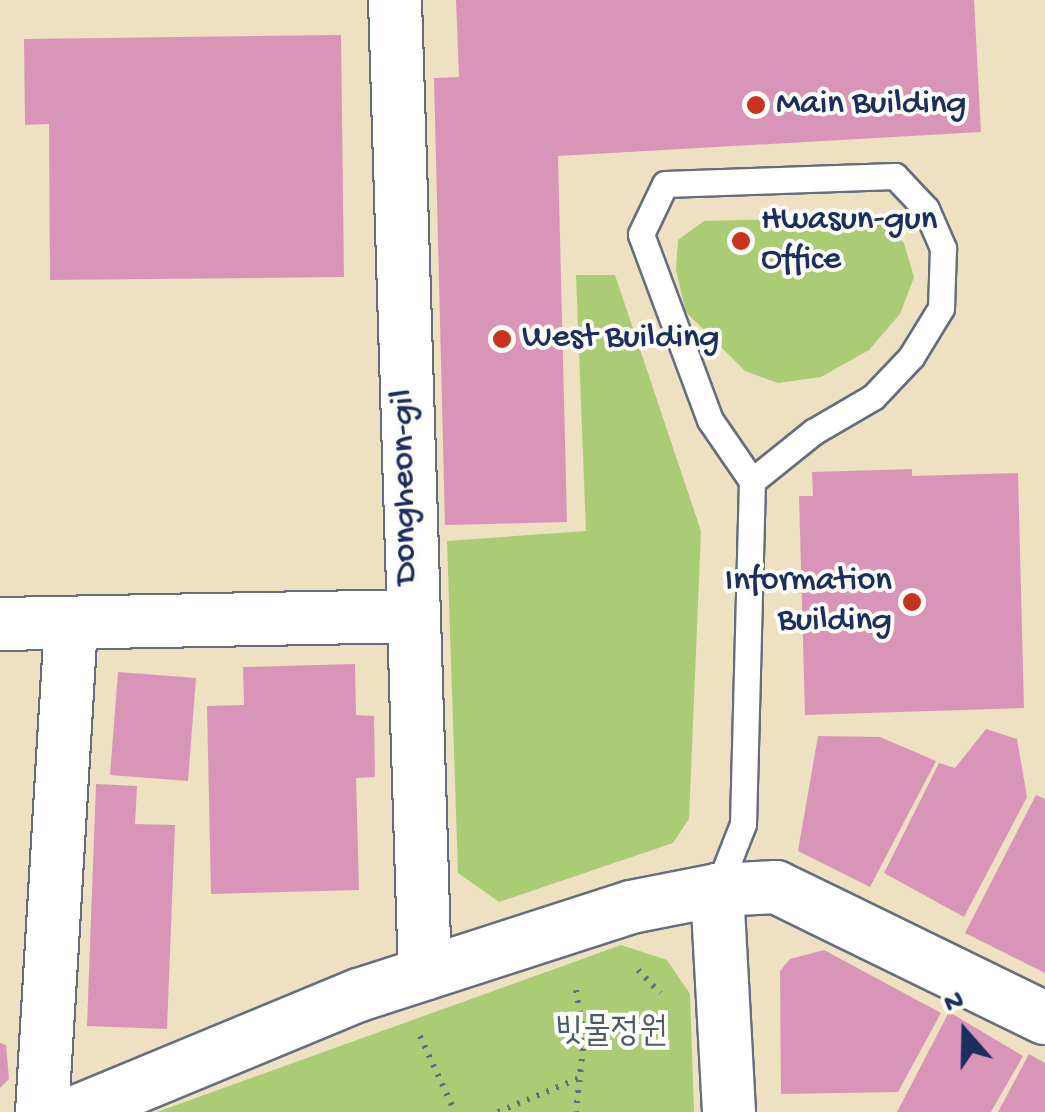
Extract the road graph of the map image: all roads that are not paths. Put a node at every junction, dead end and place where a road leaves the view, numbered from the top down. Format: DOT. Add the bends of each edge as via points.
graph roads {
  1 [pos="394,0"];
  2 [pos="752,481"];
  3 [pos="409,616"];
  4 [pos="71,623"];
  5 [pos="0,624"];
  6 [pos="717,890"];
  7 [pos="430,999"];
  8 [pos="1045,1018"];
  9 [pos="42,1112"];
  10 [pos="76,1112"];
  11 [pos="729,1112"];
  1 -- 3 [label="street, Dongheon-gil"];
  2 -- 2 [label="lane" via="710,420 641,234 664,184 895,176 926,209 943,248 941,308 911,357 873,397 813,432"];
  2 -- 6 [label="lane" via="743,824"];
  3 -- 4 [label="street"];
  3 -- 7 [label="street, Dongheon-gil"];
  4 -- 5 [label="street"];
  4 -- 9 [label="street"];
  6 -- 7 [label="street" via="631,907"];
  6 -- 8 [label="street" via="776,887"];
  6 -- 11 [label="street"];
  7 -- 10 [label="street" via="237,1043"];
}
